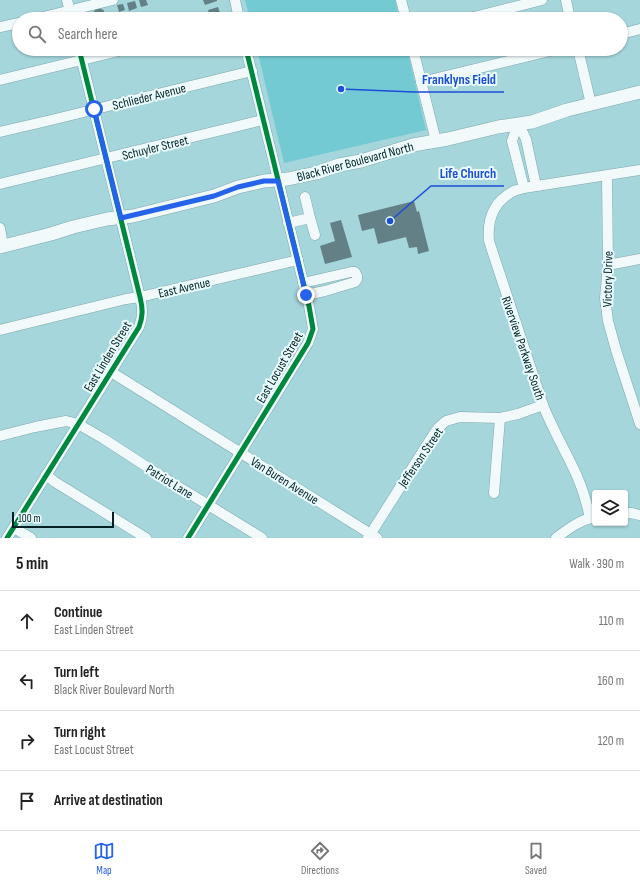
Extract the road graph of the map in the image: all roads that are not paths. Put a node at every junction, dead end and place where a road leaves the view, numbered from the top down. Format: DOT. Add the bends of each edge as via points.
graph roads {
  1 [pos="67,0"];
  2 [pos="112,0"];
  3 [pos="234,0"];
  4 [pos="401,0"];
  5 [pos="542,0"];
  6 [pos="566,0"];
  7 [pos="70,12"];
  8 [pos="79,12"];
  9 [pos="237,12"];
  10 [pos="404,12"];
  11 [pos="494,12"];
  12 [pos="569,12"];
  13 [pos="12,24"];
  14 [pos="0,27"];
  15 [pos="640,29"];
  16 [pos="628,32"];
  17 [pos="81,56"];
  18 [pos="98,56"];
  19 [pos="248,56"];
  20 [pos="415,56"];
  21 [pos="529,56"];
  22 [pos="580,56"];
  23 [pos="82,60"];
  24 [pos="252,71"];
  25 [pos="0,80"];
  26 [pos="421,82"];
  27 [pos="640,92"];
  28 [pos="591,104"];
  29 [pos="94,109"];
  30 [pos="263,120"];
  31 [pos="518,124"];
  32 [pos="0,132"];
  33 [pos="436,141"];
  34 [pos="107,159"];
  35 [pos="640,170"];
  36 [pos="607,176"];
  37 [pos="278,181"];
  38 [pos="0,184"];
  39 [pos="536,186"];
  40 [pos="524,188"];
  41 [pos="306,196"];
  42 [pos="121,218"];
  43 [pos="310,218"];
  44 [pos="288,223"];
  45 [pos="0,228"];
  46 [pos="315,235"];
  47 [pos="2,246"];
  48 [pos="640,259"];
  49 [pos="298,260"];
  50 [pos="608,265"];
  51 [pos="303,283"];
  52 [pos="306,295"];
  53 [pos="140,298"];
  54 [pos="0,330"];
  55 [pos="111,372"];
  56 [pos="543,405"];
  57 [pos="500,418"];
  58 [pos="78,424"];
  59 [pos="640,424"];
  60 [pos="0,436"];
  61 [pos="240,453"];
  62 [pos="46,475"];
  63 [pos="494,493"];
  64 [pos="209,505"];
  65 [pos="628,514"];
  66 [pos="592,515"];
  67 [pos="640,515"];
  68 [pos="592,518"];
  69 [pos="14,528"];
  70 [pos="372,537"];
  71 [pos="7,538"];
  72 [pos="31,538"];
  73 [pos="146,538"];
  74 [pos="188,538"];
  75 [pos="262,538"];
  76 [pos="556,538"];
  1 -- 7 [label="street"];
  2 -- 8 [label="street"];
  3 -- 9 [label="street"];
  4 -- 10 [label="street"];
  5 -- 11 [label="street"];
  6 -- 12 [label="street"];
  13 -- 14 [label="street"];
  15 -- 16 [label="street"];
  17 -- 23 [label="street, East Linden Street"];
  18 -- 23 [label="street"];
  19 -- 24 [label="street, East Locust Street"];
  20 -- 26 [label="street"];
  21 -- 26 [label="street"];
  22 -- 28 [label="street"];
  23 -- 25 [label="street"];
  23 -- 29 [label="street, East Linden Street"];
  24 -- 29 [label="street, Schlieder Avenue"];
  24 -- 30 [label="street, East Locust Street"];
  26 -- 33 [label="street"];
  27 -- 28 [label="main road, Black River Boulevard North"];
  28 -- 31 [label="main road, Black River Boulevard North"];
  29 -- 32 [label="street, Schlieder Avenue"];
  29 -- 34 [label="street, East Linden Street"];
  30 -- 34 [label="street, Schuyler Street"];
  30 -- 37 [label="street, East Locust Street"];
  31 -- 33 [label="main road, Black River Boulevard North"];
  31 -- 39 [label="street" via="526,139"];
  31 -- 40 [label="street" via="512,141"];
  33 -- 37 [label="main road, Black River Boulevard North"];
  34 -- 38 [label="street, Schuyler Street"];
  34 -- 42 [label="street, East Linden Street"];
  35 -- 36 [label="street, Riverview Parkway South"];
  36 -- 39 [label="street, Riverview Parkway South"];
  36 -- 50 [label="street, Victory Drive"];
  37 -- 42 [label="main road, Black River Boulevard North" via="257,182 214,196"];
  37 -- 44 [label="street, East Locust Street"];
  39 -- 40 [label="street, Riverview Parkway South"];
  40 -- 56 [label="street, Riverview Parkway South" via="506,196 496,205 488,227 489,241"];
  41 -- 43 [label="street"];
  42 -- 47 [label="main road, Black River Boulevard North" via="107,219"];
  42 -- 53 [label="street, East Linden Street"];
  43 -- 44 [label="street"];
  43 -- 46 [label="street"];
  44 -- 49 [label="street, East Locust Street"];
  45 -- 47 [label="street"];
  48 -- 50 [label="street"];
  49 -- 51 [label="street, East Locust Street"];
  49 -- 53 [label="street, East Avenue"];
  50 -- 59 [label="street, Victory Drive" via="605,298 608,321"];
  51 -- 52 [label="street, East Locust Street"];
  51 -- 52 [label="street" via="351,272 355,272 357,276 355,282"];
  52 -- 61 [label="street, East Locust Street" via="312,323 308,343"];
  53 -- 54 [label="street, East Avenue" via="126,299"];
  53 -- 55 [label="street, East Linden Street" via="142,317 139,327"];
  55 -- 58 [label="street, East Linden Street"];
  55 -- 61 [label="street, Van Buren Avenue"];
  56 -- 57 [label="street, Jefferson Street"];
  56 -- 66 [label="street, Riverview Parkway South"];
  57 -- 63 [label="street"];
  57 -- 70 [label="street, Jefferson Street" via="460,418 446,421 438,428"];
  58 -- 60 [label="street" via="66,421"];
  58 -- 62 [label="street, East Linden Street"];
  58 -- 64 [label="street, Patriot Lane"];
  61 -- 64 [label="street, East Locust Street"];
  61 -- 70 [label="street, Van Buren Avenue"];
  62 -- 69 [label="street, East Linden Street"];
  62 -- 73 [label="street"];
  64 -- 74 [label="street, East Locust Street"];
  64 -- 75 [label="street, Patriot Lane"];
  65 -- 67 [label="street"];
  68 -- 76 [label="street" via="586,519"];
  69 -- 71 [label="street, East Linden Street"];
  69 -- 72 [label="street"];
}
